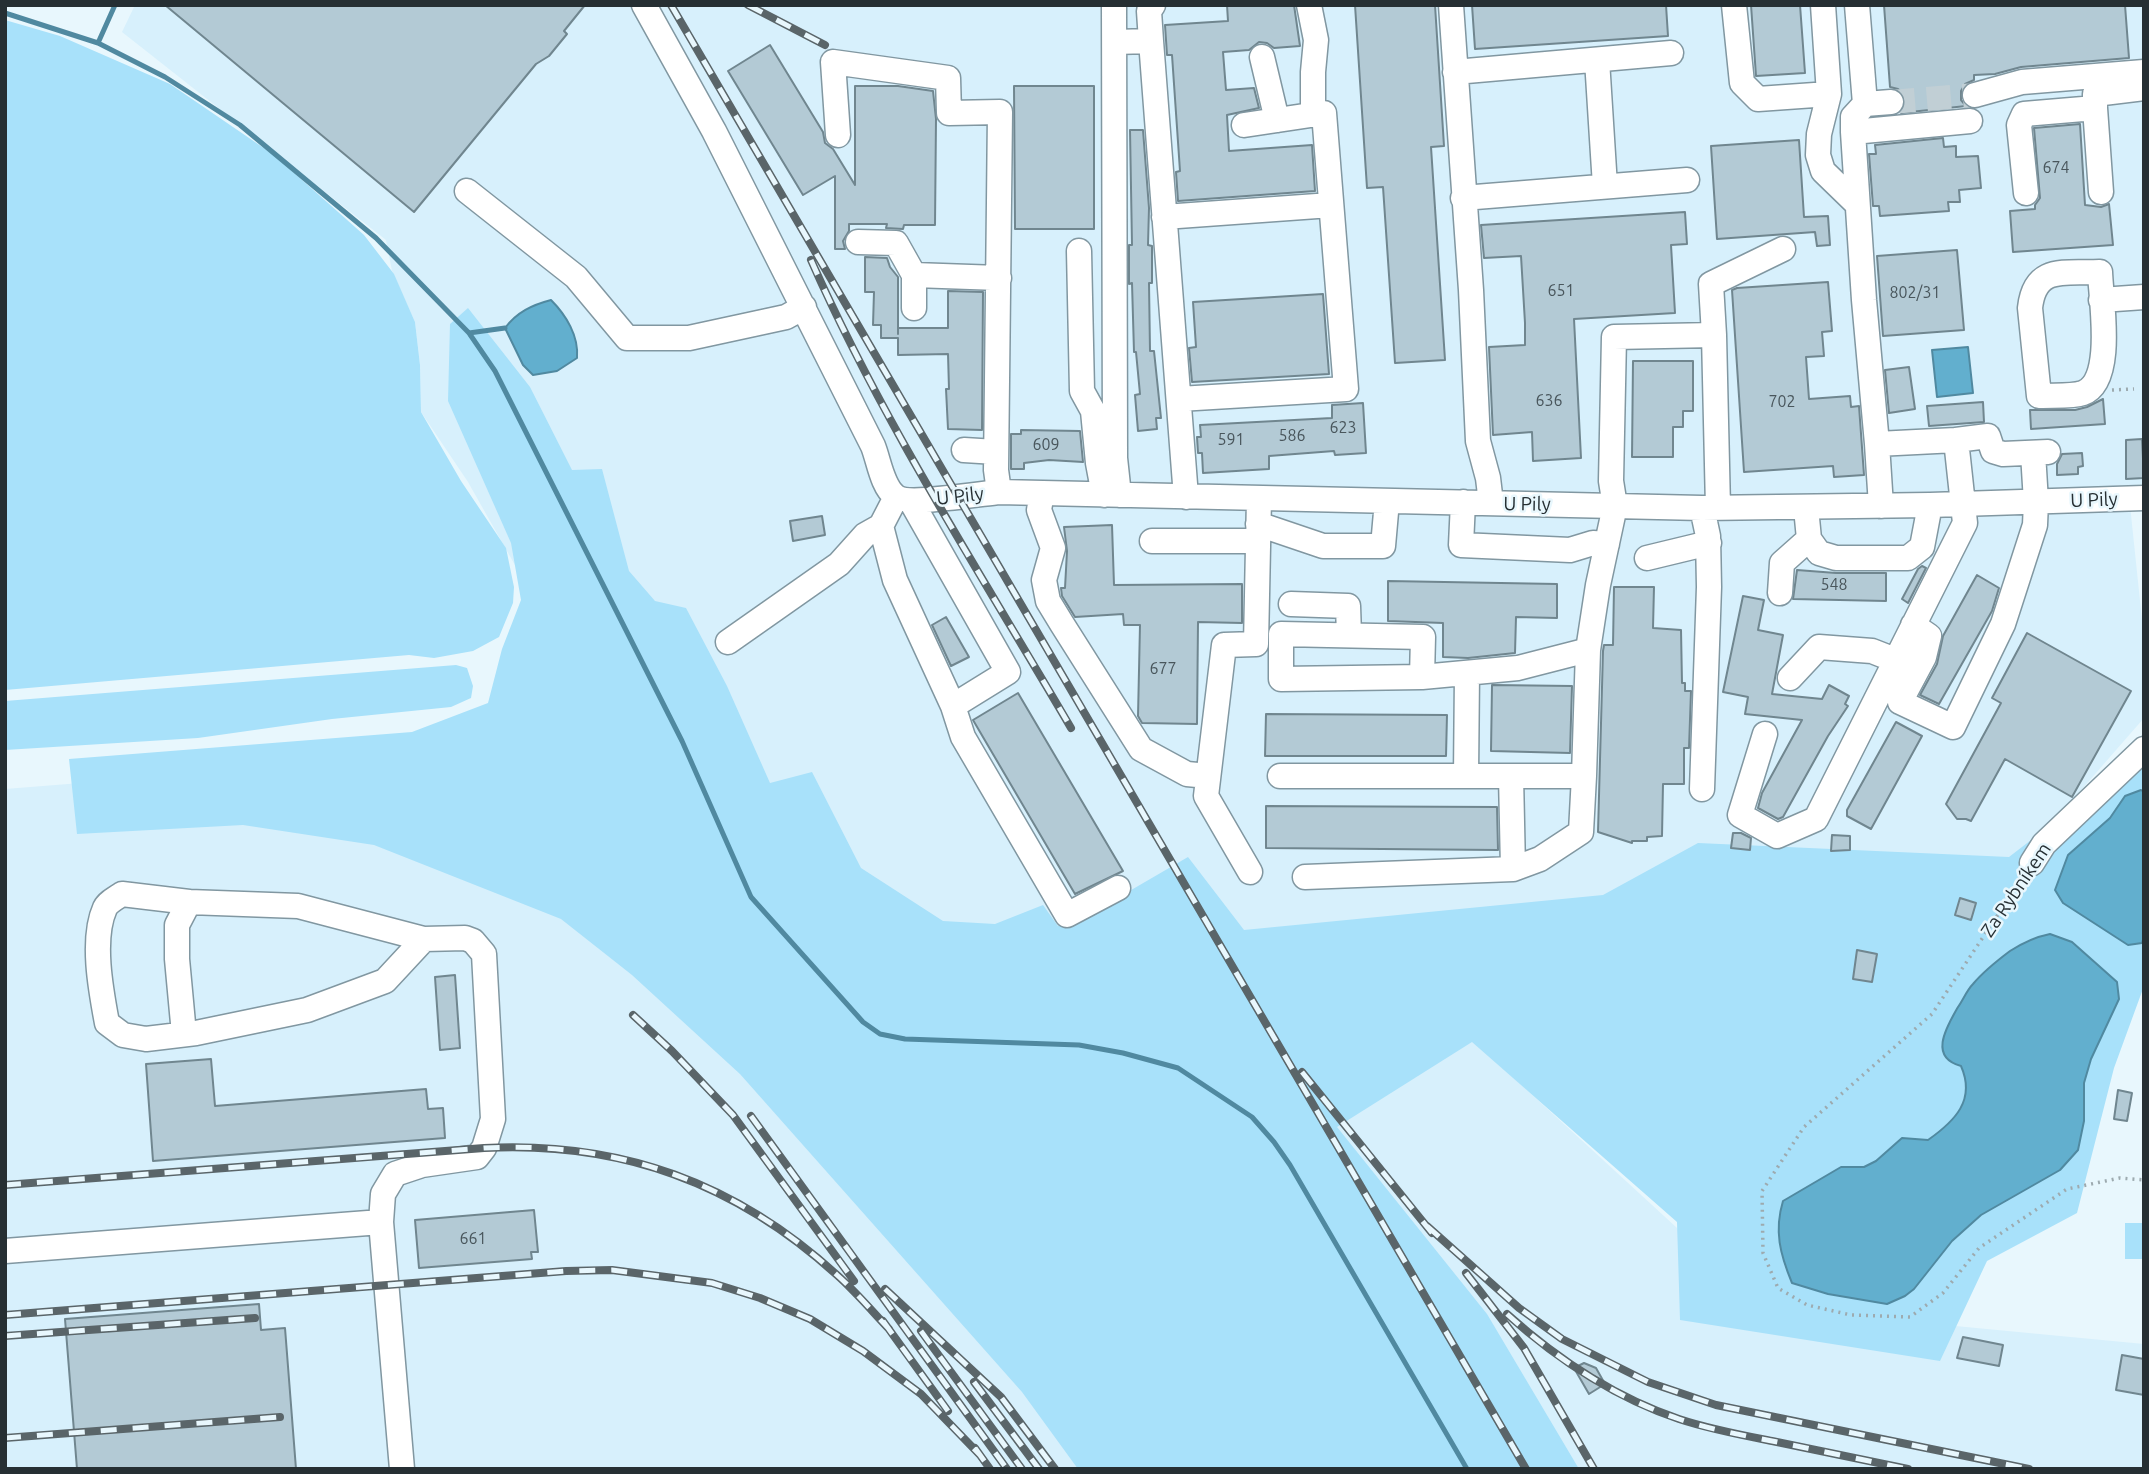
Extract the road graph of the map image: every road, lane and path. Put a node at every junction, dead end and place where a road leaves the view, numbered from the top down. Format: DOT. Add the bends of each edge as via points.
graph roads {
  1 [pos="644,5"];
  2 [pos="1114,5"];
  3 [pos="1153,5"];
  4 [pos="1309,5"];
  5 [pos="1451,5"];
  6 [pos="1734,5"];
  7 [pos="1823,5"];
  8 [pos="1857,5"];
  9 [pos="1151,41"];
  10 [pos="1115,42"];
  11 [pos="1671,53"];
  12 [pos="1262,57"];
  13 [pos="1597,60"];
  14 [pos="1455,72"];
  15 [pos="2144,72"];
  16 [pos="2144,88"];
  17 [pos="1829,94"];
  18 [pos="1975,95"];
  19 [pos="1891,102"];
  20 [pos="1865,104"];
  21 [pos="2095,108"];
  22 [pos="1314,115"];
  23 [pos="1277,120"];
  24 [pos="1970,121"];
  25 [pos="1244,125"];
  26 [pos="1853,132"];
  27 [pos="838,135"];
  28 [pos="1687,180"];
  29 [pos="1605,186"];
  30 [pos="467,191"];
  31 [pos="2101,192"];
  32 [pos="2025,193"];
  33 [pos="1463,198"];
  34 [pos="1857,204"];
  35 [pos="1331,205"];
  36 [pos="1164,217"];
  37 [pos="858,242"];
  38 [pos="1783,250"];
  39 [pos="1079,251"];
  40 [pos="914,275"];
  41 [pos="999,278"];
  42 [pos="2144,297"];
  43 [pos="2101,300"];
  44 [pos="804,307"];
  45 [pos="914,308"];
  46 [pos="1714,335"];
  47 [pos="1179,400"];
  48 [pos="1956,440"];
  49 [pos="1877,443"];
  50 [pos="964,450"];
  51 [pos="996,452"];
  52 [pos="999,492"];
  53 [pos="1042,493"];
  54 [pos="1111,495"];
  55 [pos="1186,496"];
  56 [pos="1259,498"];
  57 [pos="2144,498"];
  58 [pos="903,499"];
  59 [pos="1387,501"];
  60 [pos="1463,502"];
  61 [pos="2036,502"];
  62 [pos="1491,503"];
  63 [pos="1964,504"];
  64 [pos="1930,505"];
  65 [pos="1615,506"];
  66 [pos="1881,506"];
  67 [pos="1710,508"];
  68 [pos="1806,508"];
  69 [pos="881,526"];
  70 [pos="1258,532"];
  71 [pos="1809,539"];
  72 [pos="1152,541"];
  73 [pos="1709,543"];
  74 [pos="1607,544"];
  75 [pos="1647,558"];
  76 [pos="1780,593"];
  77 [pos="1291,604"];
  78 [pos="1913,625"];
  79 [pos="1349,635"];
  80 [pos="728,642"];
  81 [pos="1588,650"];
  82 [pos="1895,660"];
  83 [pos="1467,673"];
  84 [pos="1422,677"];
  85 [pos="1790,678"];
  86 [pos="953,706"];
  87 [pos="1765,734"];
  88 [pos="2144,749"];
  89 [pos="1208,776"];
  90 [pos="1280,776"];
  91 [pos="1466,776"];
  92 [pos="1511,776"];
  93 [pos="1584,776"];
  94 [pos="1702,789"];
  95 [pos="2032,863"];
  96 [pos="1513,870"];
  97 [pos="1250,872"];
  98 [pos="1305,877"];
  99 [pos="1118,888"];
  100 [pos="189,902"];
  101 [pos="424,939"];
  102 [pos="184,1034"];
  103 [pos="2144,1180"];
  104 [pos="381,1222"];
  105 [pos="5,1251"];
  106 [pos="401,1469"];
  1 -- 44 [label="street"];
  2 -- 10 [label="street"];
  3 -- 9 [label="street" via="1149,11"];
  4 -- 22 [label="street" via="1316,40"];
  5 -- 14 [label="street"];
  6 -- 17 [label="street" via="1742,83 1758,99"];
  7 -- 17 [label="street"];
  8 -- 20 [label="street"];
  9 -- 10 [label="street"];
  9 -- 36 [label="street"];
  10 -- 54 [label="street" via="1115,458"];
  11 -- 13 [label="street"];
  12 -- 23 [label="street"];
  13 -- 14 [label="street"];
  13 -- 29 [label="street"];
  14 -- 33 [label="street"];
  15 -- 18 [label="street" via="2022,82"];
  16 -- 21 [label="street" via="2095,94"];
  17 -- 34 [label="street" via="1818,155 1823,171"];
  19 -- 20 [label="street"];
  20 -- 26 [label="street" via="1853,117"];
  21 -- 31 [label="street"];
  21 -- 32 [label="street" via="2024,114 2019,125"];
  22 -- 23 [label="street"];
  22 -- 35 [label="street" via="1324,113"];
  23 -- 25 [label="street"];
  24 -- 26 [label="street"];
  26 -- 34 [label="street"];
  27 -- 41 [label="street" via="833,62 948,78 949,113 1000,112"];
  28 -- 29 [label="street"];
  29 -- 33 [label="street"];
  30 -- 44 [label="street" via="576,278 627,338 689,338 786,317"];
  33 -- 62 [label="street" via="1478,441"];
  34 -- 49 [label="street"];
  35 -- 36 [label="street"];
  35 -- 47 [label="street" via="1346,389"];
  36 -- 47 [label="street"];
  37 -- 40 [label="street" via="896,243"];
  38 -- 46 [label="street" via="1711,284"];
  39 -- 54 [label="street" via="1082,391 1093,411 1098,463"];
  40 -- 41 [label="street"];
  40 -- 45 [label="street"];
  41 -- 51 [label="street"];
  42 -- 43 [label="street"];
  43 -- 43 [label="street" via="2104,361 2093,387 2082,393 2039,396 2030,308 2038,282 2045,276 2099,272"];
  44 -- 58 [label="street" via="873,446 886,484"];
  46 -- 65 [label="street" via="1614,337 1611,481"];
  46 -- 67 [label="street"];
  47 -- 55 [label="street"];
  48 -- 49 [label="street"];
  48 -- 61 [label="street" via="1989,436 1993,452 2040,453"];
  48 -- 63 [label="street"];
  49 -- 66 [label="street"];
  50 -- 51 [label="street"];
  51 -- 52 [label="street"];
  52 -- 53 [label="street, U Pily"];
  52 -- 58 [label="street, U Pily"];
  53 -- 54 [label="street, U Pily"];
  53 -- 89 [label="street" via="1039,510 1053,548 1044,580 1048,601 1141,749 1187,774"];
  54 -- 55 [label="street, U Pily"];
  55 -- 56 [label="street, U Pily"];
  56 -- 59 [label="street, U Pily"];
  56 -- 70 [label="street"];
  57 -- 61 [label="street, U Pily"];
  58 -- 69 [label="street"];
  58 -- 86 [label="street" via="1008,672"];
  59 -- 60 [label="street, U Pily"];
  59 -- 70 [label="street" via="1383,546 1322,546"];
  60 -- 62 [label="street, U Pily"];
  60 -- 74 [label="street" via="1461,545 1570,550"];
  61 -- 63 [label="street, U Pily"];
  61 -- 78 [label="street" via="2035,525 2003,624 1953,727 1900,702 1924,657 1929,636"];
  62 -- 65 [label="street, U Pily"];
  63 -- 64 [label="street, U Pily"];
  63 -- 78 [label="street" via="1965,523"];
  64 -- 66 [label="street, U Pily"];
  64 -- 71 [label="street" via="1922,547 1908,558 1836,558 1819,553"];
  65 -- 67 [label="street, U Pily"];
  65 -- 74 [label="street"];
  66 -- 68 [label="street, U Pily"];
  67 -- 68 [label="street, U Pily"];
  67 -- 73 [label="street"];
  68 -- 71 [label="street"];
  69 -- 80 [label="street" via="865,535 839,564"];
  69 -- 86 [label="street" via="895,580"];
  70 -- 72 [label="street"];
  70 -- 89 [label="street" via="1256,644 1224,645"];
  71 -- 76 [label="street" via="1782,563"];
  73 -- 75 [label="street"];
  73 -- 94 [label="street"];
  74 -- 81 [label="street"];
  77 -- 79 [label="street" via="1348,606"];
  78 -- 82 [label="street"];
  79 -- 84 [label="street" via="1423,637"];
  79 -- 84 [label="street" via="1280,634 1281,679"];
  81 -- 83 [label="street" via="1518,668"];
  81 -- 93 [label="street"];
  82 -- 85 [label="street" via="1872,651 1819,647"];
  82 -- 87 [label="street" via="1816,819 1777,836 1740,816"];
  83 -- 84 [label="street"];
  83 -- 91 [label="street"];
  86 -- 99 [label="street" via="963,737 1067,915"];
  88 -- 95 [label="street, Za Rybníkem" via="2044,844"];
  89 -- 97 [label="street" via="1206,796"];
  90 -- 91 [label="street"];
  91 -- 92 [label="street"];
  92 -- 93 [label="street"];
  92 -- 96 [label="street"];
  93 -- 96 [label="street" via="1581,832"];
  95 -- 103 [label="path, Za Rybníkem" via="1932,1014 1804,1127 1762,1191 1763,1253 1777,1288 1807,1305 1851,1315 1910,1317 1944,1293 1979,1248 2067,1189 2120,1178"];
  96 -- 98 [label="street"];
  100 -- 101 [label="street" via="298,906"];
  100 -- 102 [label="street" via="177,925"];
  100 -- 102 [label="street" via="122,894 106,906 98,933 107,1023 123,1035 146,1039"];
  101 -- 102 [label="street" via="385,981 307,1010"];
  101 -- 104 [label="street" via="473,941 484,954 493,1119 477,1157 395,1174 383,1194"];
  104 -- 105 [label="street"];
  104 -- 106 [label="street"];
}
